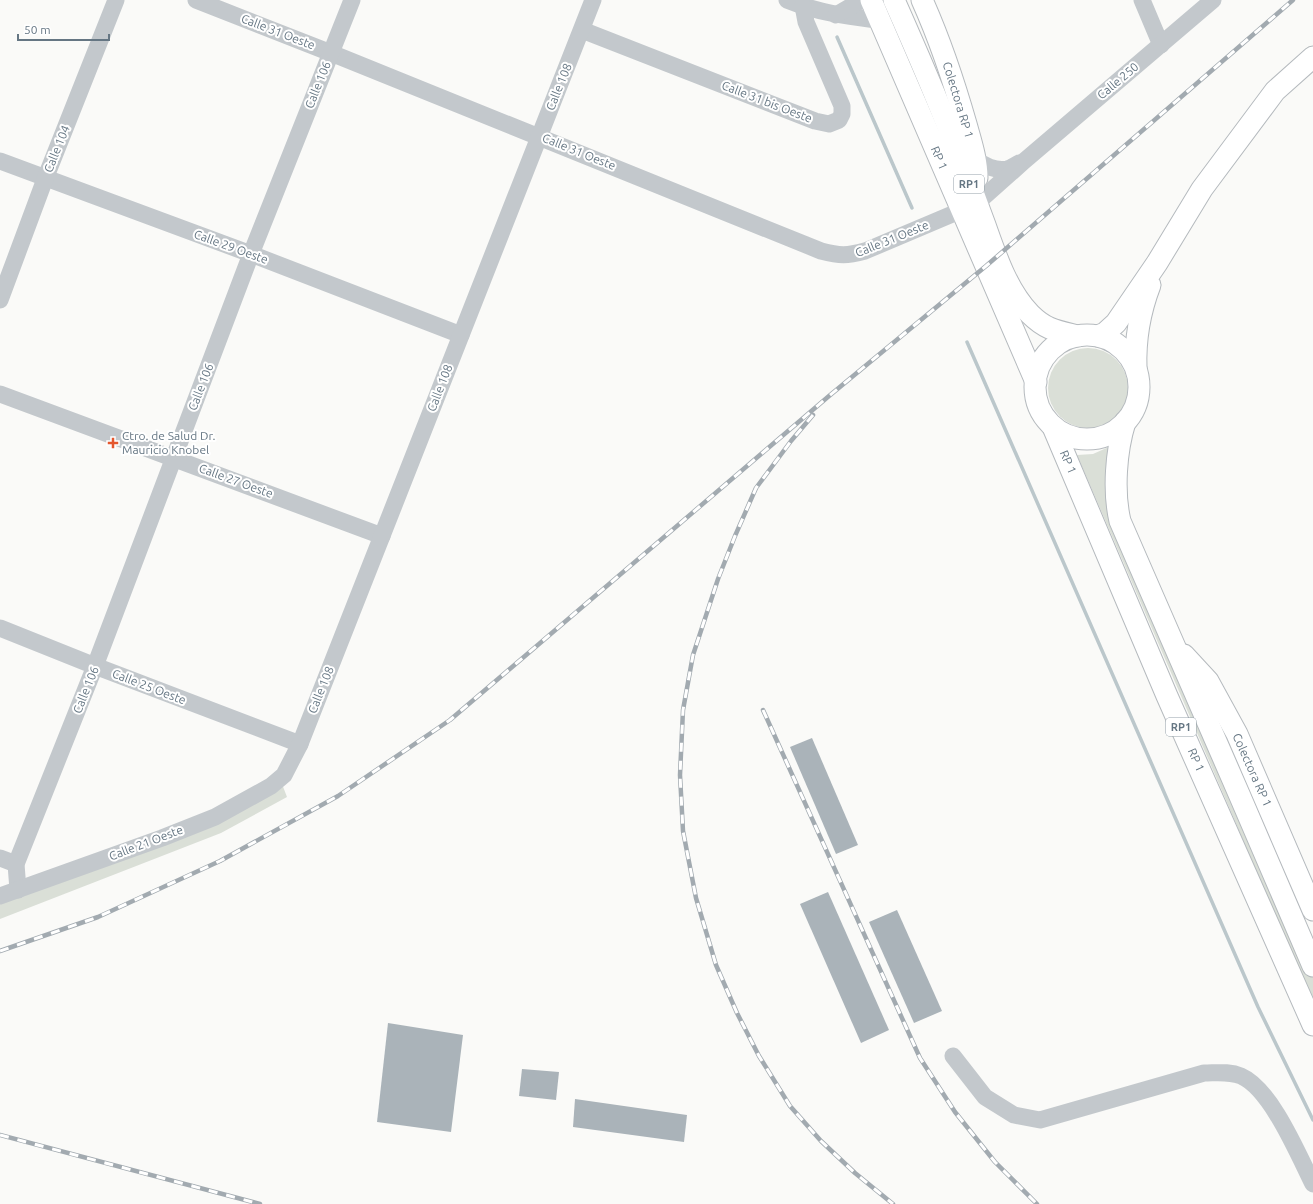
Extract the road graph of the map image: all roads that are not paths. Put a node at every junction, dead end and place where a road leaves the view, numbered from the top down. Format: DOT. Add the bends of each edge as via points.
graph roads {
  1 [pos="116,0"];
  2 [pos="196,0"];
  3 [pos="352,0"];
  4 [pos="593,0"];
  5 [pos="787,0"];
  6 [pos="862,0"];
  7 [pos="871,0"];
  8 [pos="894,0"];
  9 [pos="922,0"];
  10 [pos="1142,0"];
  11 [pos="1213,0"];
  12 [pos="803,6"];
  13 [pos="836,15"];
  14 [pos="880,22"];
  15 [pos="582,30"];
  16 [pos="1161,45"];
  17 [pos="331,52"];
  18 [pos="1313,57"];
  19 [pos="539,136"];
  20 [pos="975,158"];
  21 [pos="0,161"];
  22 [pos="1023,162"];
  23 [pos="45,179"];
  24 [pos="969,206"];
  25 [pos="251,254"];
  26 [pos="1157,263"];
  27 [pos="0,300"];
  28 [pos="461,335"];
  29 [pos="1088,336"];
  30 [pos="1136,368"];
  31 [pos="1036,382"];
  32 [pos="0,394"];
  33 [pos="1125,422"];
  34 [pos="1053,427"];
  35 [pos="174,458"];
  36 [pos="382,536"];
  37 [pos="0,628"];
  38 [pos="1172,642"];
  39 [pos="95,666"];
  40 [pos="300,744"];
  41 [pos="284,775"];
  42 [pos="8,861"];
  43 [pos="18,890"];
  44 [pos="0,896"];
  45 [pos="1313,910"];
  46 [pos="1313,966"];
  47 [pos="1313,1025"];
  48 [pos="954,1056"];
  49 [pos="1313,1184"];
  1 -- 23 [label="street, Calle 104"];
  2 -- 17 [label="street, Calle 31 Oeste"];
  3 -- 17 [label="street, Calle 106"];
  4 -- 15 [label="street, Calle 108"];
  5 -- 12 [label="street"];
  6 -- 13 [label="street"];
  7 -- 14 [label="main road, RP 1 / RP1"];
  8 -- 24 [label="main road, RP 1 / RP1" via="952,136"];
  9 -- 20 [label="main road, Colectora RP 1" via="957,93"];
  10 -- 16 [label="street"];
  11 -- 16 [label="street, Calle 250"];
  12 -- 13 [label="street"];
  12 -- 15 [label="street, Calle 31 bis Oeste" via="806,22 842,106 839,120 829,124 815,121"];
  13 -- 14 [label="street"];
  14 -- 24 [label="main road, RP 1 / RP1"];
  15 -- 19 [label="street, Calle 108"];
  16 -- 22 [label="street, Calle 250"];
  17 -- 19 [label="street, Calle 31 Oeste"];
  17 -- 25 [label="street, Calle 106"];
  18 -- 26 [label="main road" via="1275,91 1202,189"];
  19 -- 24 [label="street, Calle 31 Oeste" via="836,255 865,251"];
  19 -- 28 [label="street, Calle 108"];
  20 -- 22 [label="street, Calle 250" via="981,164 1007,169"];
  20 -- 24 [label="main road, Colectora RP 1" via="977,175"];
  21 -- 23 [label="street, Calle 29 Oeste"];
  22 -- 24 [label="street, Calle 250"];
  23 -- 25 [label="street, Calle 29 Oeste"];
  23 -- 27 [label="street, Calle 104"];
  24 -- 29 [label="main road, RP 1 / RP1" via="1017,298 1029,313 1042,326 1058,332"];
  24 -- 31 [label="main road, RP 1 / RP1"];
  25 -- 28 [label="street, Calle 29 Oeste"];
  25 -- 35 [label="street, Calle 106"];
  26 -- 29 [label="main road" via="1116,323 1105,333"];
  26 -- 30 [label="main road" via="1138,329 1135,348"];
  28 -- 36 [label="street, Calle 108"];
  29 -- 30 [label="main road, RP1" via="1108,339 1120,346"];
  29 -- 31 [label="main road, RP1" via="1062,341 1049,352 1040,366"];
  30 -- 33 [label="main road, RP1" via="1139,384 1138,401 1132,415"];
  31 -- 34 [label="main road, RP1" via="1037,400"];
  32 -- 35 [label="street, Calle 27 Oeste"];
  33 -- 34 [label="main road, RP1" via="1119,429 1104,436 1087,439 1070,436"];
  33 -- 38 [label="main road, RP1" via="1116,480 1117,508 1120,521"];
  34 -- 47 [label="main road, RP 1 / RP1" via="1167,696"];
  35 -- 36 [label="street, Calle 27 Oeste"];
  35 -- 39 [label="street, Calle 106"];
  36 -- 40 [label="street, Calle 108"];
  37 -- 39 [label="street, Calle 25 Oeste"];
  38 -- 45 [label="main road, Colectora RP 1" via="1208,682 1237,734"];
  38 -- 46 [label="main road, RP1"];
  39 -- 40 [label="street, Calle 25 Oeste"];
  39 -- 42 [label="street, Calle 106"];
  40 -- 41 [label="street, Calle 108"];
  41 -- 43 [label="street, Calle 21 Oeste" via="271,786 215,817"];
  42 -- 43 [label="street"];
  43 -- 44 [label="street, Calle 21 Oeste"];
  48 -- 49 [label="street" via="985,1097 1014,1115 1040,1120 1204,1073 1226,1072 1240,1076 1254,1084 1273,1107"];
}
